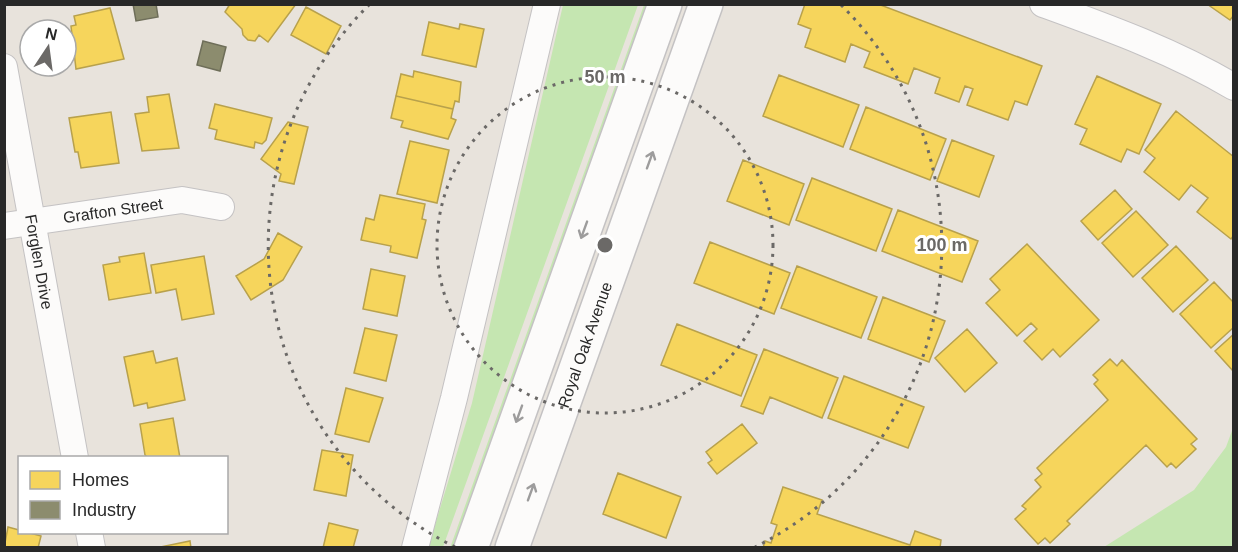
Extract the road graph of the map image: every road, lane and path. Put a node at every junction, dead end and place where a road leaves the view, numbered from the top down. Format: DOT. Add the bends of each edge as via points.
graph roads {
  1 [pos="547,4"];
  2 [pos="665,4"];
  3 [pos="706,4"];
  4 [pos="1043,4"];
  5 [pos="4,67"];
  6 [pos="1233,87"];
  7 [pos="221,207"];
  8 [pos="32,222"];
  9 [pos="4,226"];
  10 [pos="75,456"];
  11 [pos="479,545"];
  12 [pos="415,548"];
  13 [pos="512,548"];
  1 -- 12 [label="street"];
  2 -- 11 [label="main road, one-way"];
  13 -- 3 [label="main road, Royal Oak Avenue, one-way"];
  4 -- 6 [label="street" via="1194,63"];
  5 -- 8 [label="street, Forglen Drive"];
  7 -- 8 [label="street, Grafton Street" via="182,200"];
  8 -- 9 [label="street, Grafton Street"];
  8 -- 10 [label="street, Forglen Drive"];
}
